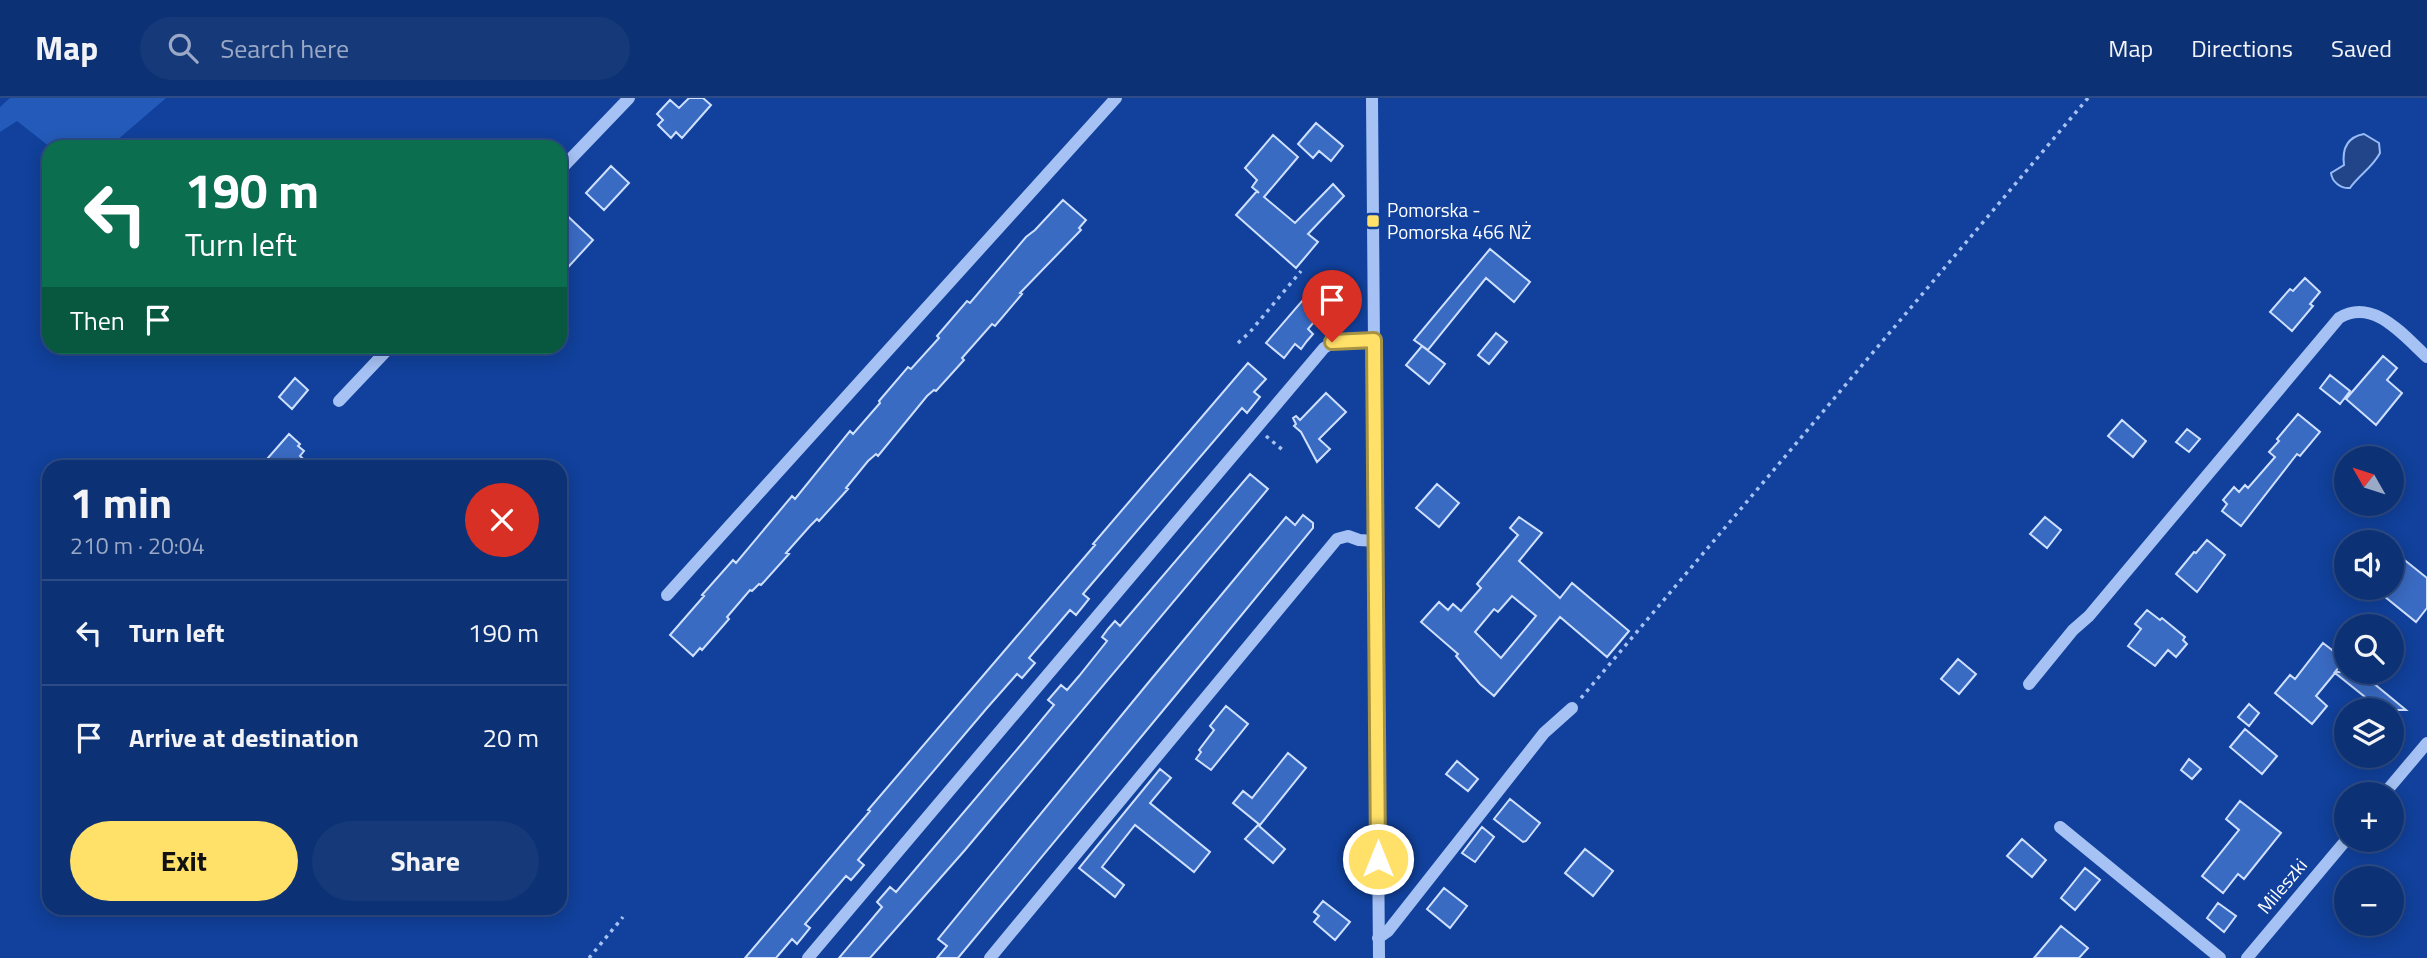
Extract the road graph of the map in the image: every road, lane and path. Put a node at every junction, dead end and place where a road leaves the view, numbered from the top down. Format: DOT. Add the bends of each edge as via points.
graph roads {
  1 [pos="629,98"];
  2 [pos="1116,98"];
  3 [pos="1372,98"];
  4 [pos="2088,98"];
  5 [pos="567,163"];
  6 [pos="1301,271"];
  7 [pos="1374,340"];
  8 [pos="1238,344"];
  9 [pos="383,354"];
  10 [pos="2427,357"];
  11 [pos="339,401"];
  12 [pos="1256,428"];
  13 [pos="1285,452"];
  14 [pos="1376,541"];
  15 [pos="667,595"];
  16 [pos="2029,684"];
  17 [pos="1572,708"];
  18 [pos="2427,743"];
  19 [pos="2394,782"];
  20 [pos="2060,827"];
  21 [pos="2336,852"];
  22 [pos="623,917"];
  23 [pos="1378,939"];
  24 [pos="589,958"];
  25 [pos="808,958"];
  26 [pos="990,958"];
  27 [pos="1379,958"];
  28 [pos="2220,958"];
  29 [pos="2247,958"];
  1 -- 5 [label="street"];
  2 -- 15 [label="street"];
  3 -- 7 [label="street"];
  4 -- 17 [label="path"];
  6 -- 8 [label="path"];
  7 -- 12 [label="street" via="1332,342"];
  7 -- 14 [label="street"];
  9 -- 11 [label="street"];
  10 -- 16 [label="street" via="2374,314 2350,311 2339,318"];
  12 -- 13 [label="path"];
  12 -- 25 [label="street"];
  14 -- 23 [label="street"];
  14 -- 26 [label="street" via="1348,536 1337,539"];
  17 -- 23 [label="street" via="1544,733"];
  18 -- 19 [label="street"];
  20 -- 28 [label="street"];
  21 -- 29 [label="street, Mileszki"];
  22 -- 24 [label="path"];
  23 -- 27 [label="street"];
}
